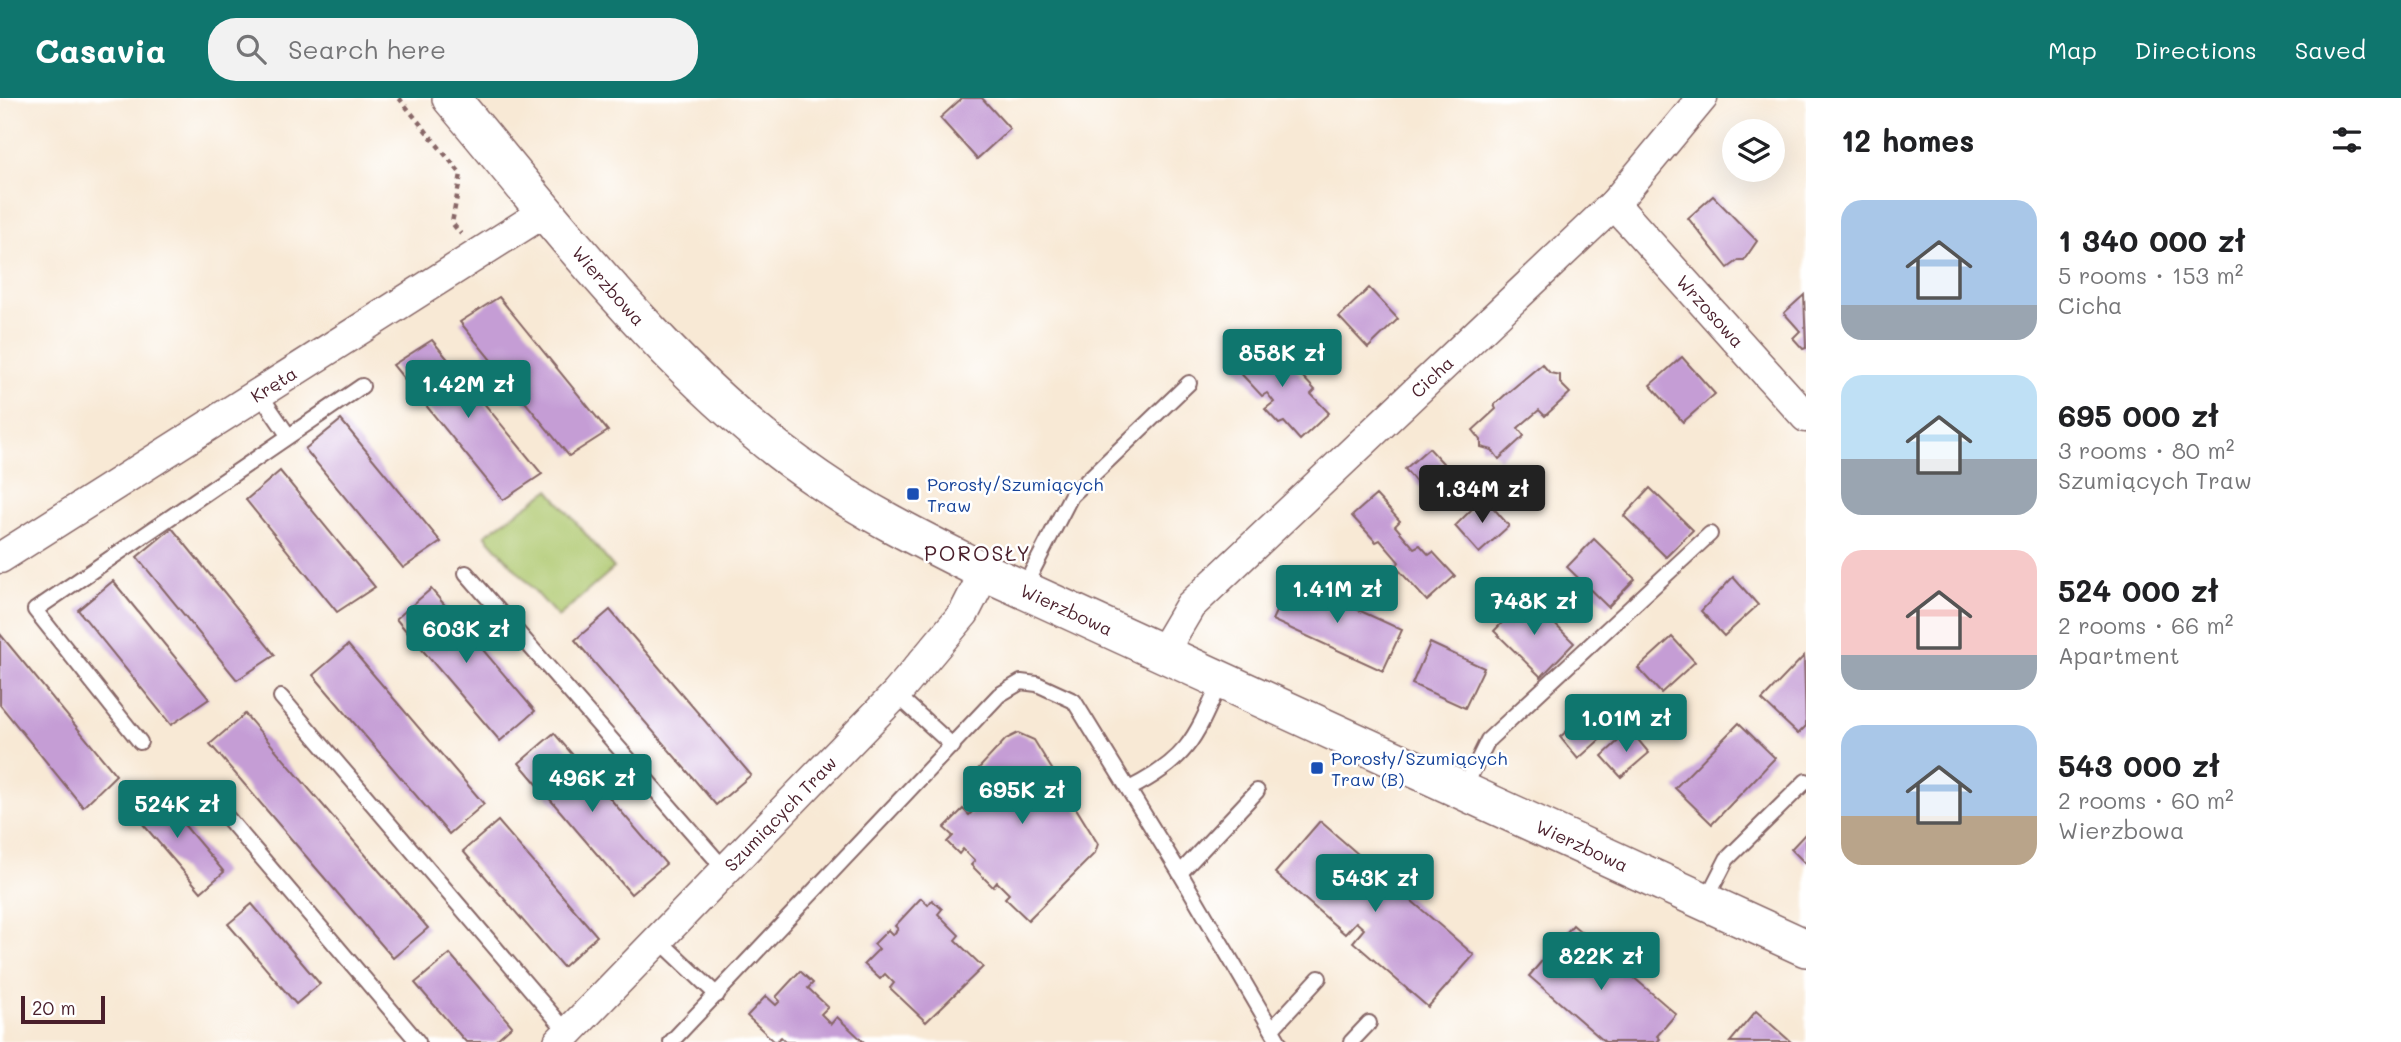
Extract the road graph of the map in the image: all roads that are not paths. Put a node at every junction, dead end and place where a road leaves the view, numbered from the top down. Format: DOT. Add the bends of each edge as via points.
graph roads {
  1 [pos="451,98"];
  2 [pos="1702,98"];
  3 [pos="1614,204"];
  4 [pos="546,211"];
  5 [pos="1189,383"];
  6 [pos="362,386"];
  7 [pos="259,393"];
  8 [pos="1806,417"];
  9 [pos="288,435"];
  10 [pos="1710,534"];
  11 [pos="0,558"];
  12 [pos="985,572"];
  13 [pos="466,573"];
  14 [pos="1023,589"];
  15 [pos="1161,654"];
  16 [pos="1221,681"];
  17 [pos="896,694"];
  18 [pos="281,697"];
  19 [pos="140,742"];
  20 [pos="953,746"];
  21 [pos="1806,781"];
  22 [pos="1129,789"];
  23 [pos="1463,790"];
  24 [pos="1257,791"];
  25 [pos="221,810"];
  26 [pos="727,872"];
  27 [pos="1181,873"];
  28 [pos="1705,901"];
  29 [pos="660,940"];
  30 [pos="1806,948"];
  31 [pos="1319,978"];
  32 [pos="717,995"];
  33 [pos="1369,1023"];
  34 [pos="1276,1035"];
  35 [pos="564,1037"];
  36 [pos="418,1042"];
  37 [pos="671,1042"];
  38 [pos="1351,1042"];
  1 -- 4 [label="street, Wierzbowa"];
  2 -- 3 [label="street, Cicha"];
  3 -- 8 [label="street, Wrzosowa"];
  3 -- 15 [label="street, Cicha" via="1190,606"];
  4 -- 7 [label="street, Kręta"];
  4 -- 12 [label="street, Wierzbowa" via="676,359 757,433 817,479 874,514"];
  5 -- 14 [label="lane" via="1071,496"];
  6 -- 9 [label="lane"];
  7 -- 9 [label="lane"];
  7 -- 11 [label="street, Kręta"];
  9 -- 19 [label="lane" via="35,610"];
  10 -- 23 [label="lane" via="1488,740"];
  12 -- 14 [label="street, Wierzbowa"];
  12 -- 17 [label="street, Szumiących Traw" via="964,613"];
  13 -- 26 [label="lane"];
  14 -- 15 [label="street, Wierzbowa"];
  15 -- 16 [label="street, Wierzbowa"];
  16 -- 22 [label="lane" via="1183,755"];
  16 -- 23 [label="street, Wierzbowa"];
  17 -- 20 [label="lane"];
  17 -- 26 [label="street, Szumiących Traw"];
  18 -- 35 [label="lane"];
  20 -- 22 [label="lane" via="999,695 1021,681 1037,684 1074,701"];
  20 -- 32 [label="lane"];
  21 -- 28 [label="lane" via="1727,859"];
  22 -- 27 [label="lane"];
  23 -- 28 [label="street, Wierzbowa"];
  24 -- 27 [label="lane"];
  25 -- 36 [label="lane"];
  26 -- 29 [label="street, Szumiących Traw"];
  27 -- 34 [label="lane"];
  28 -- 30 [label="street, Wierzbowa"];
  29 -- 32 [label="lane"];
  29 -- 35 [label="street, Szumiących Traw"];
  31 -- 34 [label="lane"];
  32 -- 37 [label="lane"];
  33 -- 38 [label="lane"];
}
